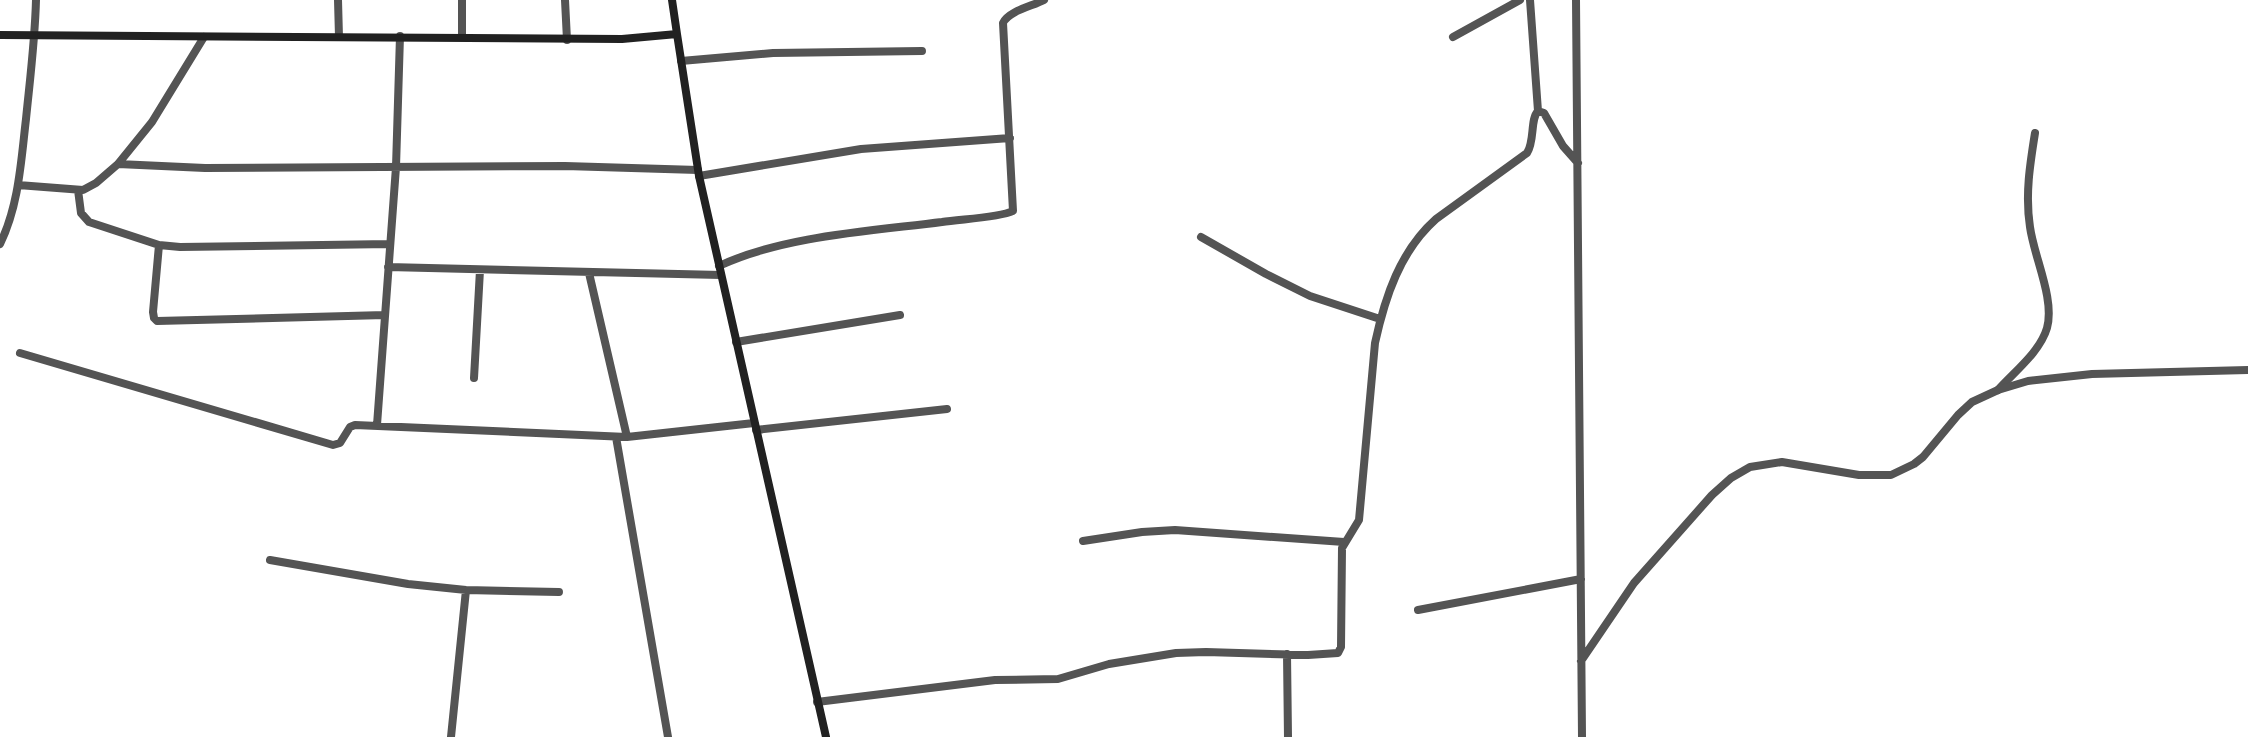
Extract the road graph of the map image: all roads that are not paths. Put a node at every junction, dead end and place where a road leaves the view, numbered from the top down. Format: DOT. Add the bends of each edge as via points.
graph roads {
  1 [pos="36,0"];
  2 [pos="338,0"];
  3 [pos="462,0"];
  4 [pos="565,0"];
  5 [pos="672,0"];
  6 [pos="1044,0"];
  7 [pos="1520,0"];
  8 [pos="1530,0"];
  9 [pos="1576,0"];
  10 [pos="1033,3"];
  11 [pos="677,34"];
  12 [pos="0,35"];
  13 [pos="35,35"];
  14 [pos="400,36"];
  15 [pos="204,37"];
  16 [pos="339,37"];
  17 [pos="462,37"];
  18 [pos="1453,37"];
  19 [pos="567,40"];
  20 [pos="922,51"];
  21 [pos="681,61"];
  22 [pos="1538,112"];
  23 [pos="2035,133"];
  24 [pos="1010,138"];
  25 [pos="1578,163"];
  26 [pos="118,164"];
  27 [pos="396,167"];
  28 [pos="698,173"];
  29 [pos="18,185"];
  30 [pos="78,190"];
  31 [pos="1201,237"];
  32 [pos="0,244"];
  33 [pos="390,244"];
  34 [pos="159,245"];
  35 [pos="719,266"];
  36 [pos="388,267"];
  37 [pos="480,270"];
  38 [pos="589,274"];
  39 [pos="721,275"];
  40 [pos="385,315"];
  41 [pos="900,315"];
  42 [pos="1380,319"];
  43 [pos="736,342"];
  44 [pos="20,353"];
  45 [pos="2248,370"];
  46 [pos="474,378"];
  47 [pos="1998,390"];
  48 [pos="947,409"];
  49 [pos="377,425"];
  50 [pos="755,426"];
  51 [pos="616,437"];
  52 [pos="627,437"];
  53 [pos="1083,540"];
  54 [pos="1344,542"];
  55 [pos="270,560"];
  56 [pos="1580,579"];
  57 [pos="466,590"];
  58 [pos="559,592"];
  59 [pos="1418,610"];
  60 [pos="1287,654"];
  61 [pos="1581,661"];
  62 [pos="817,702"];
  63 [pos="450,737"];
  64 [pos="668,737"];
  65 [pos="826,737"];
  66 [pos="1288,737"];
  67 [pos="1582,737"];
  1 -- 13 [label="street"];
  2 -- 16 [label="street"];
  3 -- 17 [label="street"];
  4 -- 19 [label="street"];
  5 -- 11 [label="street"];
  6 -- 10 [label="street"];
  7 -- 18 [label="street"];
  8 -- 22 [label="street"];
  9 -- 25 [label="street"];
  10 -- 24 [label="street" via="1012,14 1003,23"];
  11 -- 19 [label="street"];
  11 -- 21 [label="street"];
  12 -- 13 [label="street"];
  13 -- 15 [label="street"];
  13 -- 29 [label="street"];
  14 -- 16 [label="street"];
  14 -- 17 [label="street"];
  14 -- 27 [label="street"];
  15 -- 16 [label="street"];
  15 -- 26 [label="street" via="152,122"];
  17 -- 19 [label="street"];
  20 -- 21 [label="street" via="773,53"];
  21 -- 28 [label="street"];
  22 -- 25 [label="street" via="1544,113 1563,146"];
  22 -- 42 [label="street" via="1534,116 1532,143 1527,153 1436,219 1414,242 1402,261"];
  23 -- 47 [label="street" via="2028,184 2028,206 2030,227 2048,306 2047,327 2036,348"];
  24 -- 28 [label="street" via="861,149"];
  24 -- 35 [label="street" via="1014,207 1012,212 764,248"];
  25 -- 56 [label="street"];
  26 -- 27 [label="street" via="205,168"];
  26 -- 30 [label="street" via="91,187"];
  27 -- 28 [label="street" via="565,166"];
  27 -- 33 [label="street"];
  28 -- 35 [label="street"];
  29 -- 30 [label="street"];
  29 -- 32 [label="street" via="7,230"];
  30 -- 34 [label="street" via="81,213 89,222"];
  31 -- 42 [label="street" via="1310,296"];
  33 -- 34 [label="street" via="180,247"];
  33 -- 36 [label="street"];
  34 -- 40 [label="street" via="153,312 157,321"];
  35 -- 39 [label="street"];
  36 -- 37 [label="street"];
  36 -- 40 [label="street"];
  37 -- 38 [label="street"];
  37 -- 46 [label="street"];
  38 -- 39 [label="street"];
  38 -- 52 [label="street"];
  39 -- 43 [label="street"];
  40 -- 49 [label="street"];
  41 -- 43 [label="street"];
  42 -- 54 [label="street" via="1370,383 1360,520"];
  43 -- 50 [label="street"];
  44 -- 49 [label="street" via="326,444 340,443 352,426"];
  45 -- 47 [label="street" via="2092,374 2028,381"];
  47 -- 61 [label="street" via="1972,402 1924,457 1903,470 1876,476 1782,462 1750,468 1731,478 1712,495 1634,583"];
  48 -- 50 [label="street"];
  49 -- 51 [label="street"];
  50 -- 52 [label="street"];
  50 -- 62 [label="street"];
  51 -- 52 [label="street"];
  51 -- 64 [label="street"];
  53 -- 54 [label="street" via="1175,530"];
  54 -- 60 [label="street" via="1340,651 1334,655"];
  55 -- 57 [label="street" via="408,584"];
  56 -- 59 [label="street"];
  56 -- 61 [label="street"];
  57 -- 58 [label="street"];
  57 -- 63 [label="street"];
  60 -- 62 [label="street" via="1176,653 1109,664 1058,680 995,680"];
  60 -- 66 [label="street"];
  61 -- 67 [label="street"];
  62 -- 65 [label="street"];
}
